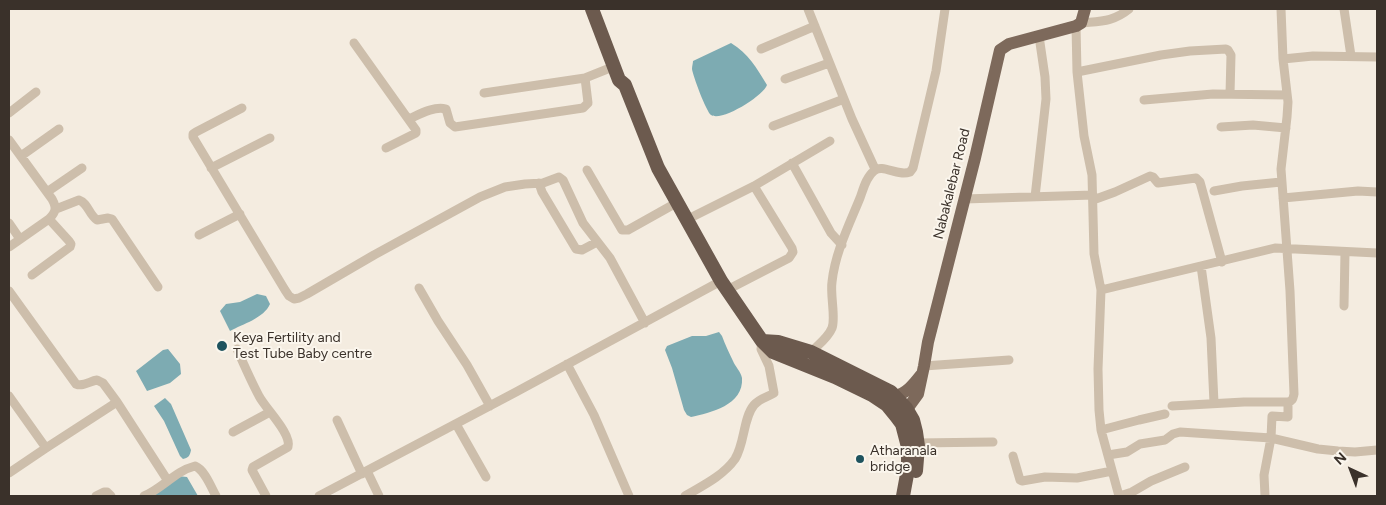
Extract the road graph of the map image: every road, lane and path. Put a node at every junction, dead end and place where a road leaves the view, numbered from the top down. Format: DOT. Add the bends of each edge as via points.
graph roads {
  1 [pos="592,9"];
  2 [pos="601,9"];
  3 [pos="808,9"];
  4 [pos="945,9"];
  5 [pos="1085,9"];
  6 [pos="1130,9"];
  7 [pos="1281,9"];
  8 [pos="1344,9"];
  9 [pos="1079,24"];
  10 [pos="814,26"];
  11 [pos="1039,36"];
  12 [pos="354,43"];
  13 [pos="761,49"];
  14 [pos="1351,56"];
  15 [pos="1377,57"];
  16 [pos="1283,59"];
  17 [pos="829,63"];
  18 [pos="615,66"];
  19 [pos="1077,72"];
  20 [pos="584,78"];
  21 [pos="785,79"];
  22 [pos="625,85"];
  23 [pos="36,92"];
  24 [pos="484,93"];
  25 [pos="1230,94"];
  26 [pos="1287,95"];
  27 [pos="844,99"];
  28 [pos="1144,100"];
  29 [pos="242,108"];
  30 [pos="9,113"];
  31 [pos="409,118"];
  32 [pos="773,126"];
  33 [pos="1221,127"];
  34 [pos="1286,128"];
  35 [pos="59,129"];
  36 [pos="270,138"];
  37 [pos="9,140"];
  38 [pos="830,141"];
  39 [pos="386,148"];
  40 [pos="21,156"];
  41 [pos="792,163"];
  42 [pos="82,168"];
  43 [pos="211,168"];
  44 [pos="876,169"];
  45 [pos="587,170"];
  46 [pos="1281,182"];
  47 [pos="539,183"];
  48 [pos="754,186"];
  49 [pos="1214,191"];
  50 [pos="47,192"];
  51 [pos="1377,192"];
  52 [pos="1035,197"];
  53 [pos="1093,197"];
  54 [pos="1283,198"];
  55 [pos="964,199"];
  56 [pos="678,202"];
  57 [pos="56,209"];
  58 [pos="240,214"];
  59 [pos="688,219"];
  60 [pos="49,220"];
  61 [pos="9,223"];
  62 [pos="199,235"];
  63 [pos="20,239"];
  64 [pos="597,242"];
  65 [pos="842,245"];
  66 [pos="9,247"];
  67 [pos="1286,249"];
  68 [pos="1345,252"];
  69 [pos="1377,253"];
  70 [pos="1222,262"];
  71 [pos="1202,266"];
  72 [pos="32,274"];
  73 [pos="724,286"];
  74 [pos="158,287"];
  75 [pos="419,288"];
  76 [pos="1101,290"];
  77 [pos="9,291"];
  78 [pos="1344,306"];
  79 [pos="645,323"];
  80 [pos="762,341"];
  81 [pos="237,349"];
  82 [pos="812,352"];
  83 [pos="1009,360"];
  84 [pos="566,364"];
  85 [pos="923,370"];
  86 [pos="837,372"];
  87 [pos="874,390"];
  88 [pos="9,396"];
  89 [pos="895,396"];
  90 [pos="117,402"];
  91 [pos="1288,402"];
  92 [pos="1214,403"];
  93 [pos="490,406"];
  94 [pos="1172,406"];
  95 [pos="270,412"];
  96 [pos="1166,414"];
  97 [pos="903,415"];
  98 [pos="337,420"];
  99 [pos="456,424"];
  100 [pos="1101,430"];
  101 [pos="233,432"];
  102 [pos="1271,438"];
  103 [pos="993,442"];
  104 [pos="918,443"];
  105 [pos="46,448"];
  106 [pos="1377,450"];
  107 [pos="1108,455"];
  108 [pos="1013,456"];
  109 [pos="1185,467"];
  110 [pos="1112,471"];
  111 [pos="9,473"];
  112 [pos="364,473"];
  113 [pos="486,477"];
  114 [pos="168,481"];
  115 [pos="96,496"];
  116 [pos="111,496"];
  117 [pos="144,496"];
  118 [pos="216,496"];
  119 [pos="266,496"];
  120 [pos="319,496"];
  121 [pos="378,496"];
  122 [pos="629,496"];
  123 [pos="686,496"];
  124 [pos="903,496"];
  125 [pos="911,496"];
  126 [pos="1119,496"];
  127 [pos="1265,496"];
  1 -- 18 [label="highway"];
  2 -- 22 [label="highway" via="626,72"];
  3 -- 10 [label="street"];
  4 -- 44 [label="street" via="936,71 913,168 901,174"];
  5 -- 9 [label="main road"];
  6 -- 9 [label="street" via="1112,20"];
  7 -- 16 [label="street"];
  8 -- 14 [label="street"];
  9 -- 11 [label="main road, Nabakalebar Road"];
  9 -- 19 [label="street"];
  10 -- 13 [label="street"];
  10 -- 17 [label="street"];
  11 -- 52 [label="street" via="1046,99"];
  11 -- 55 [label="main road, Nabakalebar Road" via="1003,46 1000,50"];
  12 -- 31 [label="street"];
  14 -- 15 [label="street"];
  14 -- 16 [label="street"];
  16 -- 26 [label="street"];
  17 -- 21 [label="street"];
  17 -- 27 [label="street"];
  18 -- 20 [label="street"];
  18 -- 22 [label="highway" via="619,80"];
  19 -- 25 [label="street" via="1160,55 1226,49 1231,55"];
  19 -- 53 [label="street"];
  20 -- 24 [label="street"];
  20 -- 31 [label="street" via="588,103 583,108 459,127 452,126 448,112 442,108"];
  22 -- 56 [label="highway" via="658,168"];
  23 -- 30 [label="street"];
  25 -- 26 [label="street"];
  25 -- 28 [label="street"];
  26 -- 34 [label="street"];
  27 -- 32 [label="street"];
  27 -- 44 [label="street"];
  29 -- 43 [label="street" via="193,134"];
  31 -- 39 [label="street" via="416,132"];
  33 -- 34 [label="street"];
  34 -- 46 [label="street"];
  35 -- 40 [label="street"];
  36 -- 43 [label="street"];
  37 -- 40 [label="street"];
  38 -- 41 [label="street"];
  40 -- 50 [label="street"];
  41 -- 48 [label="street"];
  41 -- 65 [label="street"];
  42 -- 50 [label="street"];
  43 -- 58 [label="street"];
  44 -- 65 [label="street" via="869,177"];
  45 -- 56 [label="street" via="622,230 628,230"];
  46 -- 49 [label="street"];
  46 -- 54 [label="street"];
  47 -- 58 [label="street" via="505,187 480,197 294,299 289,296"];
  47 -- 64 [label="street" via="561,178 583,223"];
  47 -- 64 [label="street" via="576,249 582,250"];
  48 -- 59 [label="street"];
  48 -- 73 [label="street" via="793,252 789,258"];
  50 -- 57 [label="street"];
  51 -- 54 [label="street"];
  52 -- 53 [label="street"];
  52 -- 55 [label="street"];
  53 -- 70 [label="street" via="1115,192 1150,176 1158,183 1196,178 1200,182"];
  53 -- 76 [label="street" via="1094,254"];
  54 -- 67 [label="street"];
  55 -- 85 [label="main road, Nabakalebar Road"];
  56 -- 59 [label="highway"];
  57 -- 60 [label="street"];
  57 -- 74 [label="street" via="79,200 97,220 112,219"];
  58 -- 62 [label="street"];
  59 -- 73 [label="highway"];
  60 -- 63 [label="street"];
  60 -- 72 [label="street" via="70,246"];
  61 -- 63 [label="street"];
  63 -- 66 [label="street"];
  64 -- 79 [label="street" via="616,268"];
  65 -- 82 [label="street" via="832,280 832,327"];
  67 -- 68 [label="street"];
  67 -- 70 [label="street" via="1274,248"];
  67 -- 91 [label="street" via="1294,394"];
  68 -- 69 [label="street"];
  68 -- 78 [label="street"];
  70 -- 71 [label="street"];
  71 -- 76 [label="street"];
  71 -- 92 [label="street" via="1211,338"];
  73 -- 79 [label="street"];
  73 -- 80 [label="highway"];
  75 -- 93 [label="street"];
  76 -- 100 [label="street" via="1098,369"];
  77 -- 90 [label="street" via="76,384 100,380"];
  79 -- 84 [label="street"];
  80 -- 82 [label="highway"];
  80 -- 86 [label="highway" via="773,352"];
  80 -- 123 [label="street" via="761,349 769,366 774,393 755,403 741,448 729,467"];
  81 -- 95 [label="street" via="258,395"];
  82 -- 86 [label="highway"];
  83 -- 85 [label="street"];
  84 -- 93 [label="street"];
  84 -- 122 [label="street" via="594,415"];
  85 -- 89 [label="main road" via="911,387"];
  85 -- 97 [label="main road, Nabakalebar Road" via="918,394"];
  86 -- 87 [label="highway"];
  87 -- 89 [label="highway" via="891,392"];
  87 -- 97 [label="highway" via="887,405"];
  88 -- 105 [label="street"];
  89 -- 97 [label="highway"];
  90 -- 105 [label="street"];
  90 -- 114 [label="street"];
  91 -- 92 [label="street"];
  91 -- 102 [label="street" via="1288,417 1272,416"];
  92 -- 94 [label="street"];
  93 -- 99 [label="street"];
  95 -- 101 [label="street"];
  95 -- 119 [label="street" via="289,443 288,447 253,467"];
  96 -- 100 [label="street"];
  97 -- 104 [label="highway" via="913,420"];
  97 -- 124 [label="highway" via="908,469"];
  98 -- 112 [label="street"];
  99 -- 112 [label="street"];
  99 -- 113 [label="street"];
  100 -- 107 [label="street"];
  102 -- 106 [label="street" via="1318,449"];
  102 -- 107 [label="street" via="1177,432 1165,440"];
  102 -- 127 [label="street" via="1264,476"];
  103 -- 104 [label="street"];
  104 -- 125 [label="highway"];
  105 -- 111 [label="street"];
  107 -- 110 [label="street"];
  108 -- 110 [label="street" via="1022,482 1045,476 1077,478"];
  109 -- 126 [label="street"];
  110 -- 126 [label="street"];
  112 -- 120 [label="street"];
  112 -- 121 [label="street"];
  114 -- 117 [label="street"];
  114 -- 118 [label="street" via="195,466 203,472"];
  115 -- 116 [label="street" via="104,492"];
}
